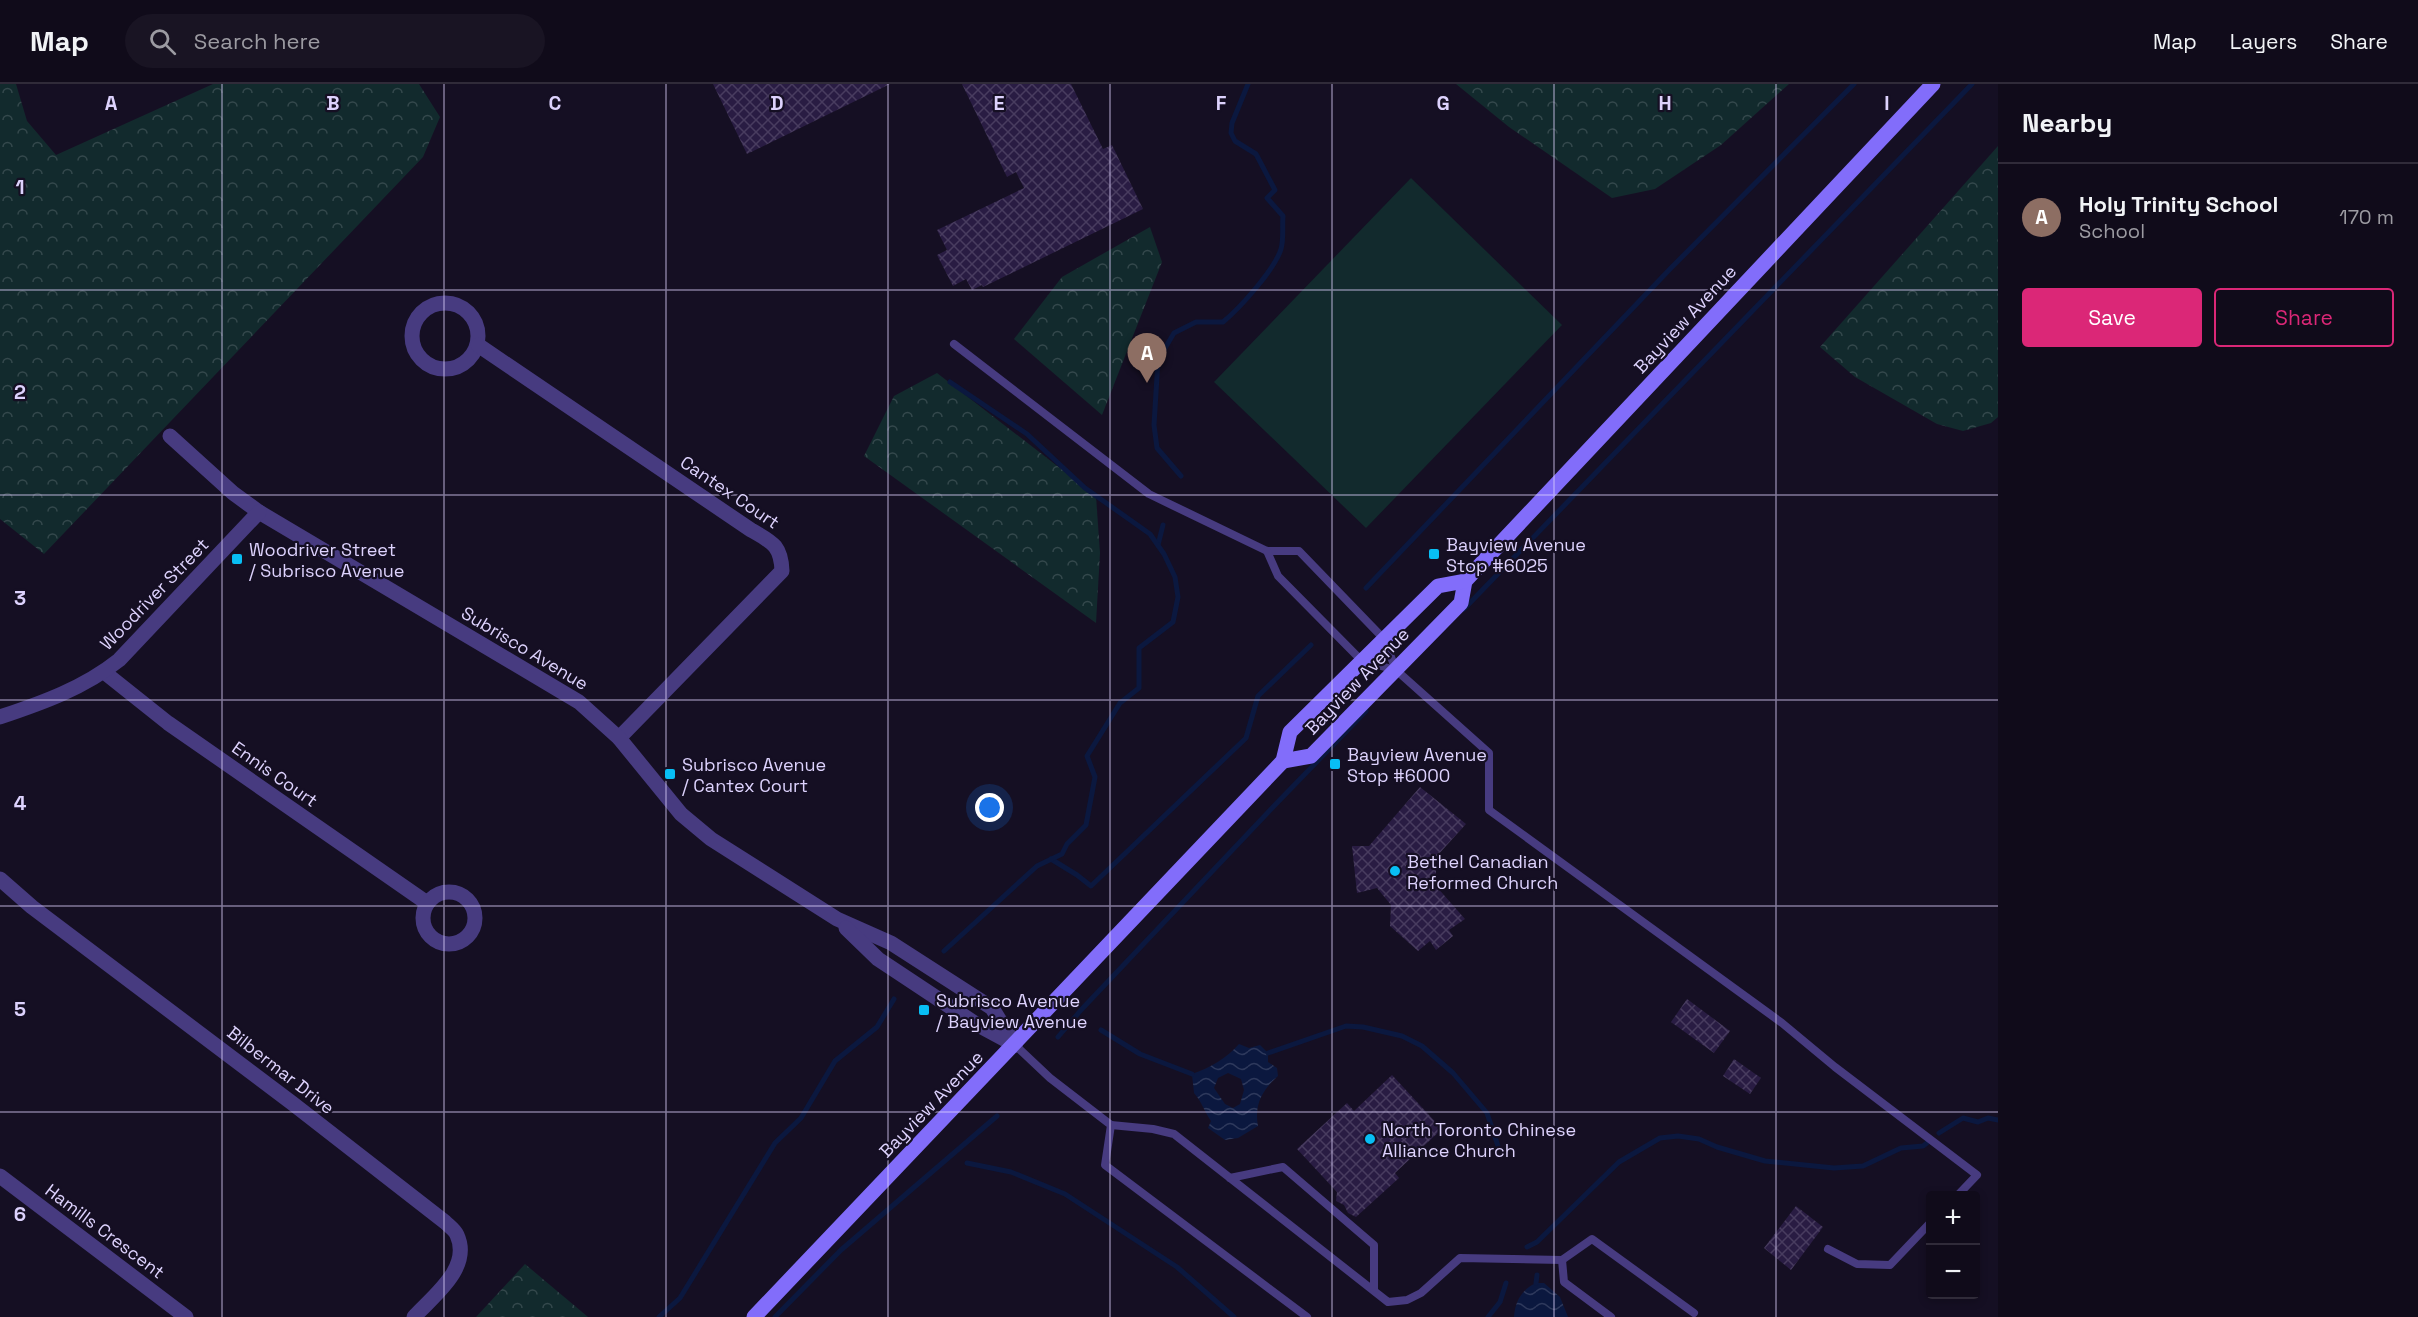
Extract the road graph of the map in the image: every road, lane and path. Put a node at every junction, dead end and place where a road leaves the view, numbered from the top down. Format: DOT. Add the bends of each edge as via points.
graph roads {
  1 [pos="1933,84"];
  2 [pos="954,344"];
  3 [pos="478,345"];
  4 [pos="170,436"];
  5 [pos="259,513"];
  6 [pos="1267,551"];
  7 [pos="1465,581"];
  8 [pos="1384,639"];
  9 [pos="1362,661"];
  10 [pos="1396,670"];
  11 [pos="104,672"];
  12 [pos="0,717"];
  13 [pos="619,738"];
  14 [pos="1283,760"];
  15 [pos="0,879"];
  16 [pos="427,903"];
  17 [pos="837,919"];
  18 [pos="1015,1045"];
  19 [pos="1112,1125"];
  20 [pos="0,1176"];
  21 [pos="1230,1178"];
  22 [pos="1962,1191"];
  23 [pos="1926,1227"];
  24 [pos="1828,1249"];
  25 [pos="1562,1260"];
  26 [pos="1374,1290"];
  27 [pos="1694,1313"];
  28 [pos="186,1317"];
  29 [pos="414,1317"];
  30 [pos="754,1317"];
  31 [pos="1307,1317"];
  32 [pos="1611,1317"];
  1 -- 7 [label="main road, Bayview Avenue"];
  2 -- 6 [label="lane" via="1149,494"];
  3 -- 3 [label="street" via="477,324 463,307 453,303 423,310 412,329 415,352 422,361 443,370 465,363"];
  3 -- 13 [label="street, Cantex Court" via="773,542 781,556 782,572"];
  4 -- 5 [label="street, Subrisco Avenue"];
  5 -- 11 [label="street, Woodriver Street"];
  5 -- 13 [label="street, Subrisco Avenue" via="569,696"];
  6 -- 8 [label="lane" via="1299,551"];
  6 -- 9 [label="lane" via="1278,576"];
  7 -- 8 [label="main road, Bayview Avenue" via="1438,586"];
  7 -- 10 [label="main road, Bayview Avenue" via="1461,603"];
  8 -- 9 [label="main road, Bayview Avenue"];
  8 -- 10 [label="lane"];
  9 -- 10 [label="lane"];
  9 -- 14 [label="main road, Bayview Avenue" via="1290,732"];
  10 -- 14 [label="main road, Bayview Avenue" via="1311,756"];
  10 -- 22 [label="lane" via="1488,753 1489,810 1782,1023 1977,1175"];
  11 -- 12 [label="street, Woodriver Street" via="63,694"];
  11 -- 16 [label="street, Ennis Court" via="175,729"];
  13 -- 17 [label="street, Subrisco Avenue" via="696,827"];
  14 -- 18 [label="main road, Bayview Avenue"];
  15 -- 29 [label="street, Bilbermar Drive" via="457,1234 458,1265"];
  17 -- 18 [label="street, Subrisco Avenue" via="878,959"];
  17 -- 18 [label="street, Subrisco Avenue" via="891,943 992,1008"];
  18 -- 19 [label="lane" via="1050,1078"];
  18 -- 30 [label="main road, Bayview Avenue"];
  19 -- 21 [label="lane" via="1174,1134"];
  19 -- 31 [label="lane" via="1105,1165"];
  20 -- 28 [label="street, Hamills Crescent"];
  21 -- 26 [label="lane"];
  21 -- 26 [label="lane" via="1282,1167 1374,1245"];
  23 -- 24 [label="lane" via="1890,1265 1857,1264"];
  25 -- 26 [label="lane" via="1460,1258 1421,1293 1407,1300 1388,1302"];
  25 -- 27 [label="lane" via="1592,1239"];
  25 -- 32 [label="lane" via="1564,1282"];
}
